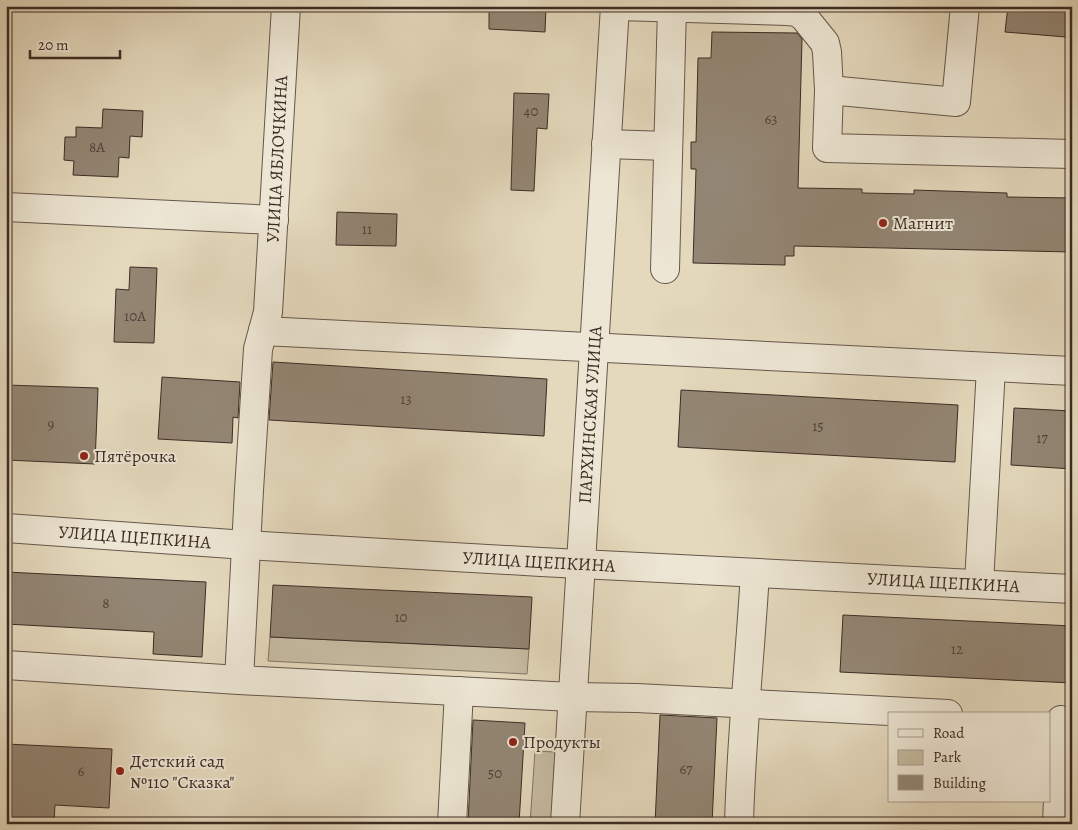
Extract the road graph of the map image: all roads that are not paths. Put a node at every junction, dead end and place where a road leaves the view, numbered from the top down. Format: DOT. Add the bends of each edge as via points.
graph roads {
  1 [pos="286,6"];
  2 [pos="617,6"];
  3 [pos="965,6"];
  4 [pos="672,8"];
  5 [pos="829,90"];
  6 [pos="606,144"];
  7 [pos="668,146"];
  8 [pos="1072,154"];
  9 [pos="6,207"];
  10 [pos="274,220"];
  11 [pos="665,269"];
  12 [pos="266,322"];
  13 [pos="594,348"];
  14 [pos="991,368"];
  15 [pos="1072,371"];
  16 [pos="6,528"];
  17 [pos="246,545"];
  18 [pos="580,564"];
  19 [pos="755,573"];
  20 [pos="979,584"];
  21 [pos="1072,588"];
  22 [pos="6,665"];
  23 [pos="239,680"];
  24 [pos="460,691"];
  25 [pos="572,697"];
  26 [pos="745,703"];
  27 [pos="911,712"];
  28 [pos="1061,720"];
  29 [pos="452,824"];
  30 [pos="565,824"];
  31 [pos="739,824"];
  32 [pos="1057,824"];
  1 -- 10 [label="street, УЛИЦА ЯБЛОЧКИНА"];
  2 -- 4 [label="street"];
  2 -- 6 [label="street, ПАРХИНСКАЯ УЛИЦА"];
  3 -- 5 [label="street" via="956,102"];
  4 -- 5 [label="street" via="797,12 825,44"];
  4 -- 7 [label="street"];
  5 -- 8 [label="street" via="827,148"];
  6 -- 7 [label="street"];
  6 -- 13 [label="street, ПАРХИНСКАЯ УЛИЦА"];
  7 -- 11 [label="street"];
  9 -- 10 [label="street"];
  10 -- 12 [label="street, УЛИЦА ЯБЛОЧКИНА"];
  12 -- 13 [label="street"];
  12 -- 17 [label="street, УЛИЦА ЯБЛОЧКИНА" via="258,349"];
  13 -- 14 [label="street"];
  13 -- 18 [label="street, ПАРХИНСКАЯ УЛИЦА"];
  14 -- 15 [label="street"];
  14 -- 20 [label="street"];
  16 -- 17 [label="street, УЛИЦА ЩЕПКИНА"];
  17 -- 18 [label="street, УЛИЦА ЩЕПКИНА"];
  17 -- 23 [label="street, УЛИЦА ЯБЛОЧКИНА"];
  18 -- 19 [label="street, УЛИЦА ЩЕПКИНА"];
  18 -- 25 [label="street, ПАРХИНСКАЯ УЛИЦА"];
  19 -- 20 [label="street, УЛИЦА ЩЕПКИНА"];
  19 -- 26 [label="street"];
  20 -- 21 [label="street, УЛИЦА ЩЕПКИНА"];
  22 -- 23 [label="street"];
  23 -- 24 [label="street"];
  24 -- 25 [label="street"];
  24 -- 29 [label="street"];
  25 -- 26 [label="street"];
  25 -- 30 [label="street, ПАРХИНСКАЯ УЛИЦА"];
  26 -- 27 [label="street"];
  26 -- 31 [label="street"];
  28 -- 32 [label="street"];
}
